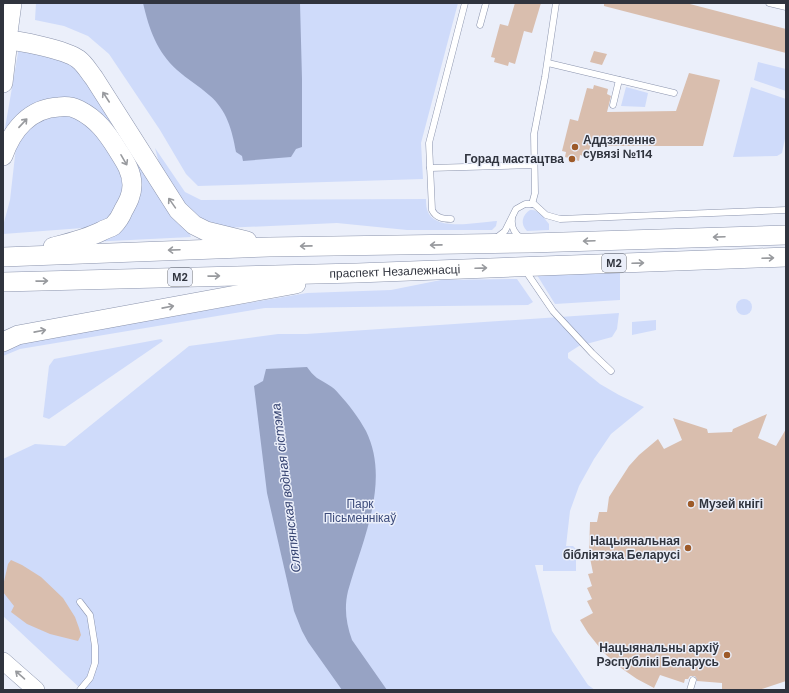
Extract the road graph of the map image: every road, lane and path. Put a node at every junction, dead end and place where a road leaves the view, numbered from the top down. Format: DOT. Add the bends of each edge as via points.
graph roads {
  1 [pos="13,3"];
  2 [pos="465,3"];
  3 [pos="486,3"];
  4 [pos="556,3"];
  5 [pos="769,3"];
  6 [pos="786,7"];
  7 [pos="480,25"];
  8 [pos="5,40"];
  9 [pos="548,63"];
  10 [pos="619,80"];
  11 [pos="3,83"];
  12 [pos="674,93"];
  13 [pos="613,105"];
  14 [pos="3,156"];
  15 [pos="534,165"];
  16 [pos="430,168"];
  17 [pos="532,204"];
  18 [pos="786,210"];
  19 [pos="514,212"];
  20 [pos="451,219"];
  21 [pos="786,235"];
  22 [pos="531,243"];
  23 [pos="475,244"];
  24 [pos="269,247"];
  25 [pos="11,257"];
  26 [pos="786,257"];
  27 [pos="523,267"];
  28 [pos="356,273"];
  29 [pos="3,282"];
  30 [pos="3,342"];
  31 [pos="611,371"];
  32 [pos="80,602"];
  33 [pos="3,661"];
  34 [pos="692,680"];
  35 [pos="36,690"];
  36 [pos="80,690"];
  37 [pos="690,690"];
  1 -- 8 [label="main road"];
  2 -- 16 [label="lane" via="430,138"];
  3 -- 7 [label="lane"];
  4 -- 9 [label="lane"];
  5 -- 6 [label="lane"];
  8 -- 11 [label="main road"];
  24 -- 8 [label="main road, one-way" via="206,231 181,214 86,67 78,59 69,54"];
  9 -- 10 [label="lane"];
  9 -- 15 [label="lane" via="534,134"];
  10 -- 12 [label="lane"];
  10 -- 13 [label="lane"];
  14 -- 25 [label="main road, one-way" via="9,140 29,117 46,108 68,106 88,115 105,130 126,163 132,185 130,197 113,226 92,236"];
  15 -- 16 [label="lane"];
  15 -- 17 [label="lane" via="535,193"];
  16 -- 20 [label="lane" via="433,212 440,218"];
  17 -- 18 [label="lane" via="548,216 560,219"];
  17 -- 19 [label="lane" via="523,204"];
  19 -- 22 [label="lane" via="511,222 514,232"];
  19 -- 23 [label="lane" via="501,234 487,242"];
  21 -- 22 [label="main road, праспект Незалежнасці / М2, one-way"];
  22 -- 23 [label="main road, праспект Незалежнасці / М2"];
  23 -- 24 [label="main road, праспект Незалежнасці / М2, one-way"];
  24 -- 25 [label="main road, праспект Незалежнасці / М2, one-way"];
  27 -- 26 [label="main road, праспект Незалежнасці / М2, one-way"];
  28 -- 27 [label="main road, праспект Незалежнасці / М2, one-way"];
  27 -- 31 [label="lane" via="553,311"];
  29 -- 28 [label="main road, праспект Незалежнасці / М2, one-way"];
  30 -- 28 [label="main road, one-way" via="18,335"];
  32 -- 36 [label="lane" via="90,616 95,662 90,678"];
  35 -- 33 [label="main road, one-way"];
  34 -- 37 [label="lane"];
}
